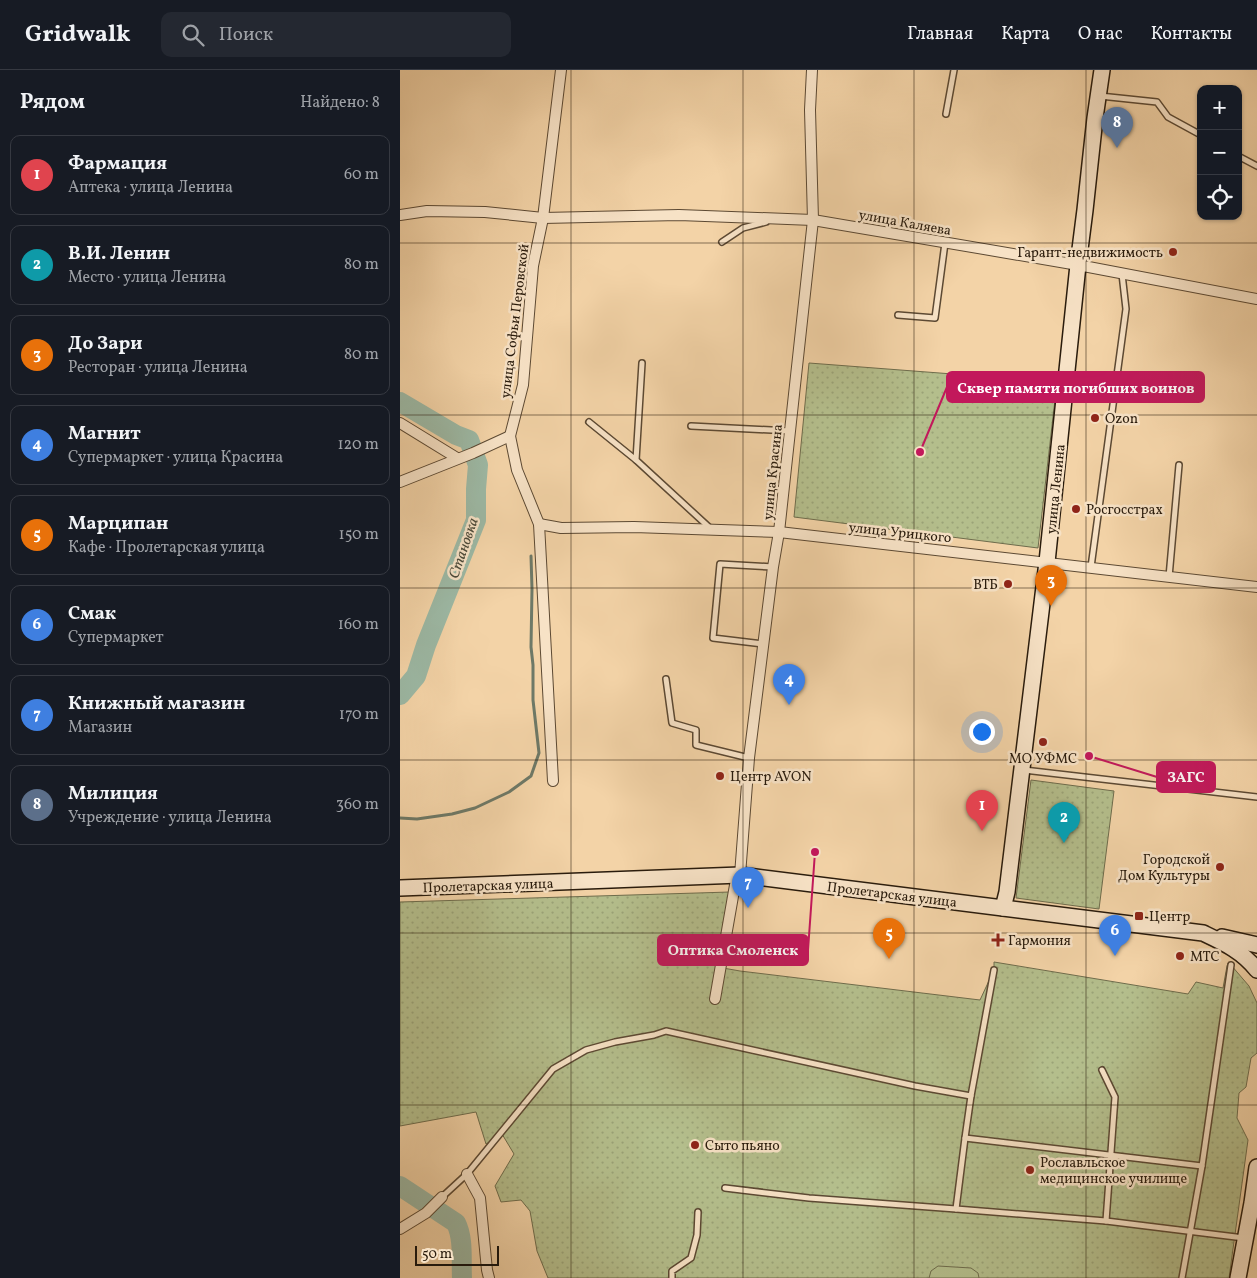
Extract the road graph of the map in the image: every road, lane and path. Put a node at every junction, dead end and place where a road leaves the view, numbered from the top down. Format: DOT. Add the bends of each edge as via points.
graph roads {
  1 [pos="561,70"];
  2 [pos="812,70"];
  3 [pos="954,70"];
  4 [pos="1102,70"];
  5 [pos="1099,96"];
  6 [pos="946,114"];
  7 [pos="1197,134"];
  8 [pos="1242,158"];
  9 [pos="1257,166"];
  10 [pos="400,216"];
  11 [pos="543,218"];
  12 [pos="779,218"];
  13 [pos="813,220"];
  14 [pos="722,242"];
  15 [pos="945,242"];
  16 [pos="1078,265"];
  17 [pos="1122,274"];
  18 [pos="1257,299"];
  19 [pos="898,315"];
  20 [pos="642,363"];
  21 [pos="590,422"];
  22 [pos="400,423"];
  23 [pos="691,426"];
  24 [pos="790,431"];
  25 [pos="510,436"];
  26 [pos="457,458"];
  27 [pos="636,460"];
  28 [pos="1179,465"];
  29 [pos="400,482"];
  30 [pos="539,524"];
  31 [pos="712,529"];
  32 [pos="779,532"];
  33 [pos="1047,562"];
  34 [pos="773,567"];
  35 [pos="1090,568"];
  36 [pos="1169,577"];
  37 [pos="1257,587"];
  38 [pos="764,644"];
  39 [pos="666,679"];
  40 [pos="749,758"];
  41 [pos="1022,770"];
  42 [pos="553,781"];
  43 [pos="1257,797"];
  44 [pos="740,875"];
  45 [pos="400,888"];
  46 [pos="1003,908"];
  47 [pos="1203,933"];
  48 [pos="1257,945"];
  49 [pos="1231,965"];
  50 [pos="994,970"];
  51 [pos="1257,970"];
  52 [pos="715,999"];
  53 [pos="1102,1070"];
  54 [pos="971,1096"];
  55 [pos="965,1138"];
  56 [pos="1112,1154"];
  57 [pos="1202,1166"];
  58 [pos="1257,1167"];
  59 [pos="467,1174"];
  60 [pos="725,1188"];
  61 [pos="442,1197"];
  62 [pos="1254,1203"];
  63 [pos="956,1208"];
  64 [pos="698,1212"];
  65 [pos="1106,1221"];
  66 [pos="400,1229"];
  67 [pos="1191,1231"];
  68 [pos="1245,1238"];
  69 [pos="489,1278"];
  70 [pos="672,1278"];
  71 [pos="1182,1278"];
  72 [pos="1238,1278"];
  1 -- 11 [label="street, улица Софьи Перовской"];
  2 -- 13 [label="street, улица Красина"];
  3 -- 6 [label="lane"];
  4 -- 5 [label="main road, улица Ленина"];
  5 -- 7 [label="lane" via="1157,102 1168,117"];
  5 -- 16 [label="main road, улица Ленина"];
  8 -- 9 [label="lane"];
  10 -- 11 [label="street, улица Каляева" via="427,211"];
  11 -- 12 [label="street, улица Каляева" via="679,215"];
  11 -- 25 [label="street, улица Софьи Перовской" via="533,266 522,385"];
  12 -- 13 [label="street, улица Каляева"];
  12 -- 14 [label="lane" via="743,228"];
  13 -- 15 [label="street, улица Каляева"];
  13 -- 24 [label="street, улица Красина"];
  15 -- 16 [label="street, улица Каляева"];
  15 -- 19 [label="lane" via="935,318"];
  16 -- 17 [label="street, улица Каляева"];
  16 -- 33 [label="main road, улица Ленина"];
  17 -- 18 [label="street, улица Каляева"];
  17 -- 35 [label="lane" via="1126,309"];
  20 -- 27 [label="lane"];
  21 -- 27 [label="lane"];
  22 -- 26 [label="street"];
  23 -- 24 [label="lane"];
  24 -- 32 [label="street, улица Красина"];
  25 -- 26 [label="street"];
  25 -- 30 [label="street, улица Софьи Перовской" via="517,470"];
  26 -- 29 [label="street"];
  27 -- 31 [label="lane"];
  28 -- 36 [label="lane"];
  30 -- 31 [label="street, улица Урицкого" via="561,528"];
  30 -- 42 [label="street, улица Софьи Перовской"];
  31 -- 32 [label="street, улица Урицкого"];
  32 -- 33 [label="street, улица Урицкого"];
  32 -- 34 [label="street, улица Красина"];
  33 -- 35 [label="street, улица Урицкого"];
  33 -- 41 [label="main road, улица Ленина"];
  34 -- 38 [label="street, улица Красина"];
  34 -- 38 [label="lane" via="720,564 712,638"];
  35 -- 36 [label="street, улица Урицкого"];
  36 -- 37 [label="street, улица Урицкого"];
  38 -- 40 [label="street, улица Красина"];
  39 -- 40 [label="lane" via="672,723 696,730 696,745"];
  40 -- 44 [label="street, улица Красина"];
  41 -- 43 [label="lane"];
  41 -- 46 [label="main road, улица Ленина"];
  44 -- 45 [label="main road, Пролетарская улица"];
  44 -- 46 [label="main road, Пролетарская улица"];
  44 -- 52 [label="street, улица Красина" via="735,885"];
  46 -- 47 [label="main road, Пролетарская улица"];
  47 -- 48 [label="main road, Пролетарская улица"];
  47 -- 51 [label="main road, Пролетарская улица" via="1229,945"];
  49 -- 57 [label="lane"];
  50 -- 54 [label="lane"];
  53 -- 56 [label="lane" via="1115,1097"];
  54 -- 55 [label="lane"];
  54 -- 59 [label="lane" via="666,1030 586,1050 553,1069"];
  55 -- 56 [label="lane"];
  55 -- 63 [label="lane"];
  56 -- 57 [label="lane"];
  56 -- 65 [label="lane"];
  57 -- 67 [label="lane"];
  58 -- 62 [label="main road"];
  59 -- 61 [label="lane"];
  59 -- 69 [label="street" via="480,1198"];
  60 -- 63 [label="lane" via="809,1198"];
  61 -- 66 [label="street" via="426,1213"];
  62 -- 68 [label="main road"];
  63 -- 65 [label="lane"];
  64 -- 70 [label="lane" via="691,1258 672,1271"];
  65 -- 67 [label="lane"];
  67 -- 68 [label="lane"];
  67 -- 71 [label="lane"];
  68 -- 72 [label="main road"];
}
